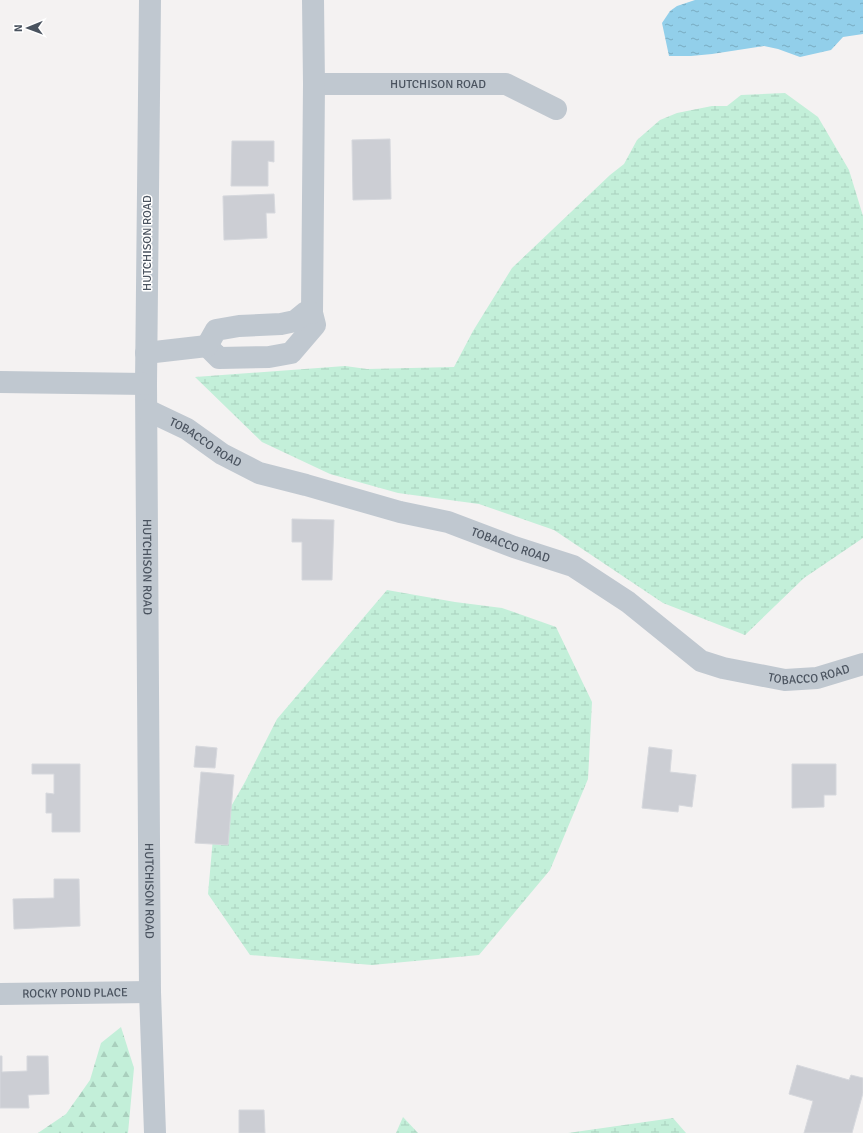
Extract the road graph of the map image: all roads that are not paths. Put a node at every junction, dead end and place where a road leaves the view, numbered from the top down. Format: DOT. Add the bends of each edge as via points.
graph roads {
  1 [pos="150,0"];
  2 [pos="313,0"];
  3 [pos="314,84"];
  4 [pos="556,109"];
  5 [pos="312,313"];
  6 [pos="239,326"];
  7 [pos="207,346"];
  8 [pos="146,353"];
  9 [pos="242,357"];
  10 [pos="0,382"];
  11 [pos="146,384"];
  12 [pos="146,410"];
  13 [pos="863,664"];
  14 [pos="150,992"];
  15 [pos="0,994"];
  16 [pos="155,1133"];
  1 -- 8 [label="street, HUTCHISON ROAD"];
  2 -- 3 [label="street"];
  3 -- 4 [label="street, HUTCHISON ROAD" via="506,84"];
  3 -- 5 [label="street"];
  5 -- 6 [label="street" via="306,312 295,321 281,324"];
  5 -- 9 [label="street" via="316,325 291,353 269,357"];
  6 -- 7 [label="street" via="216,330"];
  6 -- 9 [label="street"];
  7 -- 8 [label="street"];
  7 -- 9 [label="street" via="219,358"];
  8 -- 11 [label="street, HUTCHISON ROAD"];
  10 -- 11 [label="street"];
  11 -- 12 [label="street, HUTCHISON ROAD"];
  12 -- 13 [label="street, TOBACCO ROAD" via="187,429 222,454 259,473 400,512 448,522 573,566 628,602 701,661 785,680 817,678"];
  12 -- 14 [label="street, HUTCHISON ROAD"];
  14 -- 15 [label="street, ROCKY POND PLACE"];
  14 -- 16 [label="street, HUTCHISON ROAD"];
}
